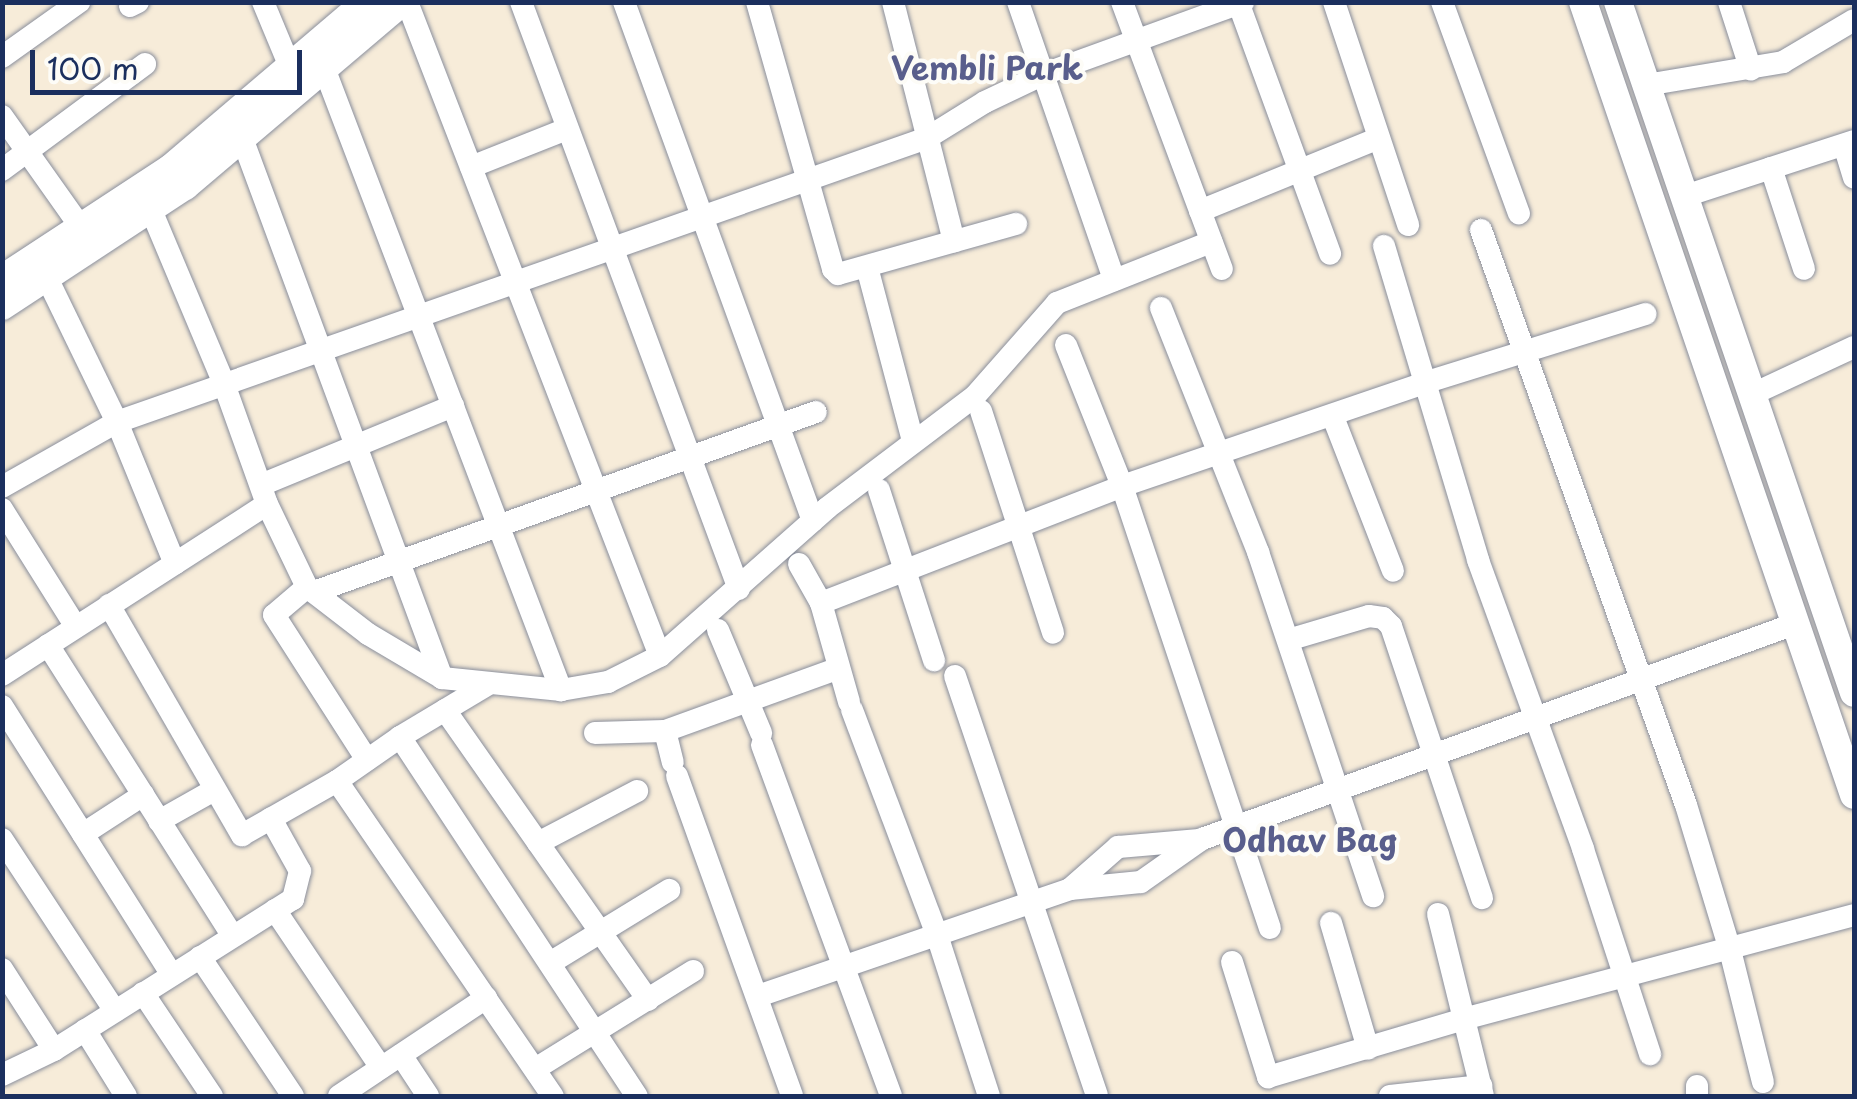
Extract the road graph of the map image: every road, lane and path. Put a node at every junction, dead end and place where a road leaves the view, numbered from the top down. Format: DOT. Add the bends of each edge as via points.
graph roads {
  1 [pos="79,2"];
  2 [pos="263,2"];
  3 [pos="366,2"];
  4 [pos="404,2"];
  5 [pos="520,2"];
  6 [pos="624,2"];
  7 [pos="757,2"];
  8 [pos="893,2"];
  9 [pos="1018,2"];
  10 [pos="1122,2"];
  11 [pos="1334,2"];
  12 [pos="1442,2"];
  13 [pos="1583,2"];
  14 [pos="1618,2"];
  15 [pos="1729,2"];
  16 [pos="1240,3"];
  17 [pos="47,12"];
  18 [pos="1854,20"];
  19 [pos="1136,40"];
  20 [pos="2,57"];
  21 [pos="145,64"];
  22 [pos="290,67"];
  23 [pos="324,68"];
  24 [pos="1750,70"];
  25 [pos="1044,74"];
  26 [pos="1646,85"];
  27 [pos="2,116"];
  28 [pos="568,129"];
  29 [pos="242,138"];
  30 [pos="926,138"];
  31 [pos="1379,138"];
  32 [pos="1849,143"];
  33 [pos="28,151"];
  34 [pos="471,167"];
  35 [pos="1771,168"];
  36 [pos="2,170"];
  37 [pos="1300,170"];
  38 [pos="1854,178"];
  39 [pos="809,180"];
  40 [pos="1685,196"];
  41 [pos="151,210"];
  42 [pos="1200,211"];
  43 [pos="1519,213"];
  44 [pos="699,218"];
  45 [pos="1016,224"];
  46 [pos="1408,225"];
  47 [pos="80,226"];
  48 [pos="1481,230"];
  49 [pos="954,241"];
  50 [pos="1212,242"];
  51 [pos="1384,246"];
  52 [pos="612,249"];
  53 [pos="1330,254"];
  54 [pos="867,267"];
  55 [pos="1222,269"];
  56 [pos="1804,269"];
  57 [pos="2,278"];
  58 [pos="47,278"];
  59 [pos="1114,280"];
  60 [pos="516,282"];
  61 [pos="2,306"];
  62 [pos="1161,308"];
  63 [pos="1646,314"];
  64 [pos="419,316"];
  65 [pos="1066,345"];
  66 [pos="1854,347"];
  67 [pos="322,350"];
  68 [pos="1525,356"];
  69 [pos="1424,383"];
  70 [pos="224,384"];
  71 [pos="1753,394"];
  72 [pos="452,406"];
  73 [pos="981,411"];
  74 [pos="816,412"];
  75 [pos="1333,416"];
  76 [pos="117,422"];
  77 [pos="776,424"];
  78 [pos="913,441"];
  79 [pos="357,445"];
  80 [pos="1220,452"];
  81 [pos="690,458"];
  82 [pos="1122,486"];
  83 [pos="2,487"];
  84 [pos="595,489"];
  85 [pos="879,490"];
  86 [pos="264,495"];
  87 [pos="2,509"];
  88 [pos="813,521"];
  89 [pos="498,526"];
  90 [pos="1016,527"];
  91 [pos="400,561"];
  92 [pos="175,564"];
  93 [pos="799,564"];
  94 [pos="905,570"];
  95 [pos="1393,571"];
  96 [pos="739,589"];
  97 [pos="310,590"];
  98 [pos="821,603"];
  99 [pos="109,606"];
  100 [pos="1797,623"];
  101 [pos="76,627"];
  102 [pos="718,630"];
  103 [pos="1053,633"];
  104 [pos="1288,640"];
  105 [pos="48,645"];
  106 [pos="2,646"];
  107 [pos="660,656"];
  108 [pos="934,660"];
  109 [pos="836,669"];
  110 [pos="9,670"];
  111 [pos="955,676"];
  112 [pos="442,678"];
  113 [pos="1642,680"];
  114 [pos="487,686"];
  115 [pos="561,690"];
  116 [pos="1854,692"];
  117 [pos="748,701"];
  118 [pos="2,706"];
  119 [pos="445,710"];
  120 [pos="1536,720"];
  121 [pos="664,731"];
  122 [pos="595,733"];
  123 [pos="400,737"];
  124 [pos="1433,756"];
  125 [pos="367,760"];
  126 [pos="338,781"];
  127 [pos="214,790"];
  128 [pos="1339,790"];
  129 [pos="636,791"];
  130 [pos="143,795"];
  131 [pos="1854,795"];
  132 [pos="270,819"];
  133 [pos="159,821"];
  134 [pos="1236,827"];
  135 [pos="83,834"];
  136 [pos="2,839"];
  137 [pos="1202,840"];
  138 [pos="538,843"];
  139 [pos="1070,889"];
  140 [pos="668,890"];
  141 [pos="1373,896"];
  142 [pos="1482,898"];
  143 [pos="1030,902"];
  144 [pos="275,910"];
  145 [pos="1438,914"];
  146 [pos="1854,915"];
  147 [pos="1331,922"];
  148 [pos="1270,928"];
  149 [pos="599,930"];
  150 [pos="937,935"];
  151 [pos="233,936"];
  152 [pos="1730,950"];
  153 [pos="200,957"];
  154 [pos="1232,962"];
  155 [pos="550,963"];
  156 [pos="846,966"];
  157 [pos="2,969"];
  158 [pos="693,971"];
  159 [pos="172,975"];
  160 [pos="1628,978"];
  161 [pos="143,994"];
  162 [pos="758,996"];
  163 [pos="486,998"];
  164 [pos="648,1000"];
  165 [pos="115,1011"];
  166 [pos="1467,1018"];
  167 [pos="85,1030"];
  168 [pos="594,1030"];
  169 [pos="1368,1049"];
  170 [pos="54,1050"];
  171 [pos="1650,1054"];
  172 [pos="391,1062"];
  173 [pos="535,1070"];
  174 [pos="2,1075"];
  175 [pos="1763,1082"];
  176 [pos="1482,1091"];
  177 [pos="126,1096"];
  178 [pos="212,1096"];
  179 [pos="293,1096"];
  180 [pos="339,1096"];
  181 [pos="428,1096"];
  182 [pos="554,1096"];
  183 [pos="636,1096"];
  184 [pos="792,1096"];
  185 [pos="891,1096"];
  186 [pos="989,1096"];
  187 [pos="1097,1096"];
  188 [pos="1390,1096"];
  1 -- 17 [label="street"];
  2 -- 22 [label="street"];
  3 -- 22 [label="main road"];
  4 -- 23 [label="main road"];
  4 -- 34 [label="street"];
  5 -- 28 [label="street"];
  6 -- 44 [label="street"];
  7 -- 39 [label="street"];
  8 -- 30 [label="street"];
  9 -- 25 [label="street"];
  10 -- 19 [label="street"];
  11 -- 31 [label="street"];
  12 -- 43 [label="street"];
  13 -- 100 [label="main road"];
  14 -- 26 [label="main road"];
  15 -- 24 [label="street"];
  16 -- 19 [label="street"];
  16 -- 37 [label="street"];
  17 -- 20 [label="street"];
  18 -- 24 [label="street" via="1814,48"];
  19 -- 25 [label="street"];
  19 -- 42 [label="street"];
  21 -- 33 [label="street"];
  22 -- 47 [label="main road" via="171,168"];
  23 -- 29 [label="main road"];
  23 -- 64 [label="street"];
  24 -- 26 [label="street"];
  25 -- 30 [label="street"];
  25 -- 59 [label="street"];
  26 -- 40 [label="main road"];
  27 -- 33 [label="street"];
  28 -- 34 [label="street"];
  28 -- 52 [label="street"];
  29 -- 41 [label="main road"];
  29 -- 67 [label="street"];
  30 -- 39 [label="street"];
  30 -- 49 [label="street"];
  31 -- 37 [label="street"];
  31 -- 46 [label="street"];
  32 -- 35 [label="street"];
  32 -- 38 [label="street"];
  33 -- 36 [label="street"];
  33 -- 47 [label="street"];
  34 -- 60 [label="street"];
  35 -- 40 [label="street"];
  35 -- 56 [label="street"];
  37 -- 42 [label="street"];
  37 -- 53 [label="street"];
  39 -- 44 [label="street"];
  39 -- 54 [label="street" via="832,269 845,275"];
  40 -- 71 [label="main road"];
  41 -- 58 [label="main road"];
  41 -- 70 [label="street"];
  42 -- 50 [label="street"];
  44 -- 52 [label="street"];
  44 -- 77 [label="street"];
  45 -- 49 [label="street"];
  47 -- 57 [label="main road"];
  48 -- 68 [label="street"];
  49 -- 54 [label="street"];
  50 -- 55 [label="street"];
  50 -- 59 [label="street"];
  51 -- 69 [label="street"];
  52 -- 60 [label="street"];
  52 -- 81 [label="street"];
  54 -- 78 [label="street"];
  58 -- 61 [label="main road"];
  58 -- 76 [label="street"];
  59 -- 78 [label="street" via="1056,303 975,396"];
  60 -- 64 [label="street"];
  60 -- 84 [label="street"];
  62 -- 80 [label="street"];
  63 -- 68 [label="street"];
  64 -- 67 [label="street"];
  64 -- 72 [label="street"];
  65 -- 82 [label="street"];
  66 -- 71 [label="street"];
  67 -- 70 [label="street"];
  67 -- 79 [label="street"];
  68 -- 69 [label="street"];
  68 -- 113 [label="street"];
  69 -- 75 [label="street"];
  69 -- 120 [label="street"];
  70 -- 76 [label="street"];
  70 -- 86 [label="street"];
  71 -- 116 [label="main road"];
  72 -- 79 [label="street"];
  72 -- 89 [label="street"];
  73 -- 90 [label="street"];
  74 -- 77 [label="street"];
  75 -- 80 [label="street"];
  75 -- 95 [label="street"];
  76 -- 83 [label="street"];
  76 -- 92 [label="street"];
  77 -- 81 [label="street"];
  77 -- 88 [label="street"];
  78 -- 88 [label="street"];
  79 -- 86 [label="street"];
  79 -- 91 [label="street"];
  80 -- 82 [label="street"];
  80 -- 104 [label="street"];
  81 -- 84 [label="street"];
  81 -- 96 [label="street"];
  82 -- 90 [label="street"];
  82 -- 134 [label="street"];
  84 -- 89 [label="street"];
  84 -- 107 [label="street"];
  85 -- 94 [label="street"];
  86 -- 92 [label="street"];
  86 -- 97 [label="street"];
  87 -- 101 [label="street"];
  88 -- 96 [label="street"];
  89 -- 91 [label="street"];
  89 -- 115 [label="street"];
  90 -- 94 [label="street"];
  90 -- 103 [label="street"];
  91 -- 97 [label="street"];
  91 -- 112 [label="street"];
  92 -- 99 [label="street"];
  93 -- 98 [label="street"];
  94 -- 98 [label="street"];
  94 -- 108 [label="street"];
  96 -- 107 [label="street"];
  97 -- 112 [label="street"];
  97 -- 125 [label="street" via="274,615"];
  98 -- 109 [label="street"];
  99 -- 101 [label="street"];
  99 -- 127 [label="street"];
  100 -- 113 [label="street"];
  100 -- 131 [label="main road"];
  101 -- 105 [label="street"];
  102 -- 117 [label="street"];
  104 -- 124 [label="street" via="1352,620 1383,618 1392,626"];
  104 -- 128 [label="street"];
  105 -- 110 [label="street"];
  105 -- 130 [label="street"];
  106 -- 110 [label="street"];
  107 -- 115 [label="street" via="608,682"];
  109 -- 117 [label="street"];
  109 -- 150 [label="street"];
  111 -- 143 [label="street"];
  112 -- 114 [label="street"];
  113 -- 120 [label="street"];
  113 -- 152 [label="street"];
  114 -- 115 [label="street"];
  114 -- 119 [label="street"];
  117 -- 121 [label="street"];
  117 -- 156 [label="street"];
  118 -- 135 [label="street"];
  119 -- 123 [label="street"];
  119 -- 138 [label="street"];
  120 -- 124 [label="street"];
  120 -- 160 [label="street"];
  121 -- 122 [label="street"];
  121 -- 162 [label="street"];
  123 -- 125 [label="street"];
  123 -- 155 [label="street"];
  124 -- 128 [label="street"];
  124 -- 142 [label="street"];
  125 -- 126 [label="street"];
  126 -- 132 [label="street"];
  126 -- 163 [label="street"];
  127 -- 132 [label="street" via="242,836"];
  127 -- 133 [label="street"];
  128 -- 134 [label="street"];
  128 -- 141 [label="street"];
  129 -- 138 [label="street"];
  130 -- 133 [label="street"];
  130 -- 135 [label="street"];
  132 -- 144 [label="street" via="300,871 293,899"];
  133 -- 151 [label="street"];
  134 -- 137 [label="street"];
  134 -- 148 [label="street"];
  135 -- 159 [label="street"];
  136 -- 165 [label="street"];
  137 -- 139 [label="street" via="1141,882"];
  137 -- 139 [label="street" via="1118,847"];
  138 -- 149 [label="street"];
  139 -- 143 [label="street"];
  140 -- 149 [label="street"];
  143 -- 150 [label="street"];
  143 -- 187 [label="street"];
  144 -- 151 [label="street"];
  144 -- 172 [label="street"];
  145 -- 166 [label="street"];
  146 -- 152 [label="street"];
  147 -- 169 [label="street"];
  149 -- 155 [label="street"];
  149 -- 164 [label="street"];
  150 -- 156 [label="street"];
  150 -- 186 [label="street"];
  151 -- 153 [label="street"];
  152 -- 160 [label="street"];
  152 -- 175 [label="street"];
  153 -- 159 [label="street"];
  153 -- 179 [label="street"];
  154 -- 169 [label="street" via="1268,1077"];
  155 -- 168 [label="street"];
  156 -- 162 [label="street"];
  156 -- 185 [label="street"];
  157 -- 170 [label="street"];
  158 -- 164 [label="street"];
  159 -- 161 [label="street"];
  160 -- 166 [label="street"];
  160 -- 171 [label="street"];
  161 -- 165 [label="street"];
  161 -- 178 [label="street"];
  162 -- 184 [label="street"];
  163 -- 172 [label="street"];
  163 -- 173 [label="street"];
  164 -- 168 [label="street"];
  165 -- 167 [label="street"];
  166 -- 169 [label="street"];
  166 -- 176 [label="street"];
  167 -- 170 [label="street"];
  167 -- 177 [label="street"];
  168 -- 173 [label="street"];
  168 -- 183 [label="street"];
  170 -- 174 [label="street"];
  172 -- 180 [label="street"];
  172 -- 181 [label="street"];
  173 -- 182 [label="street"];
  176 -- 188 [label="street"];
}
